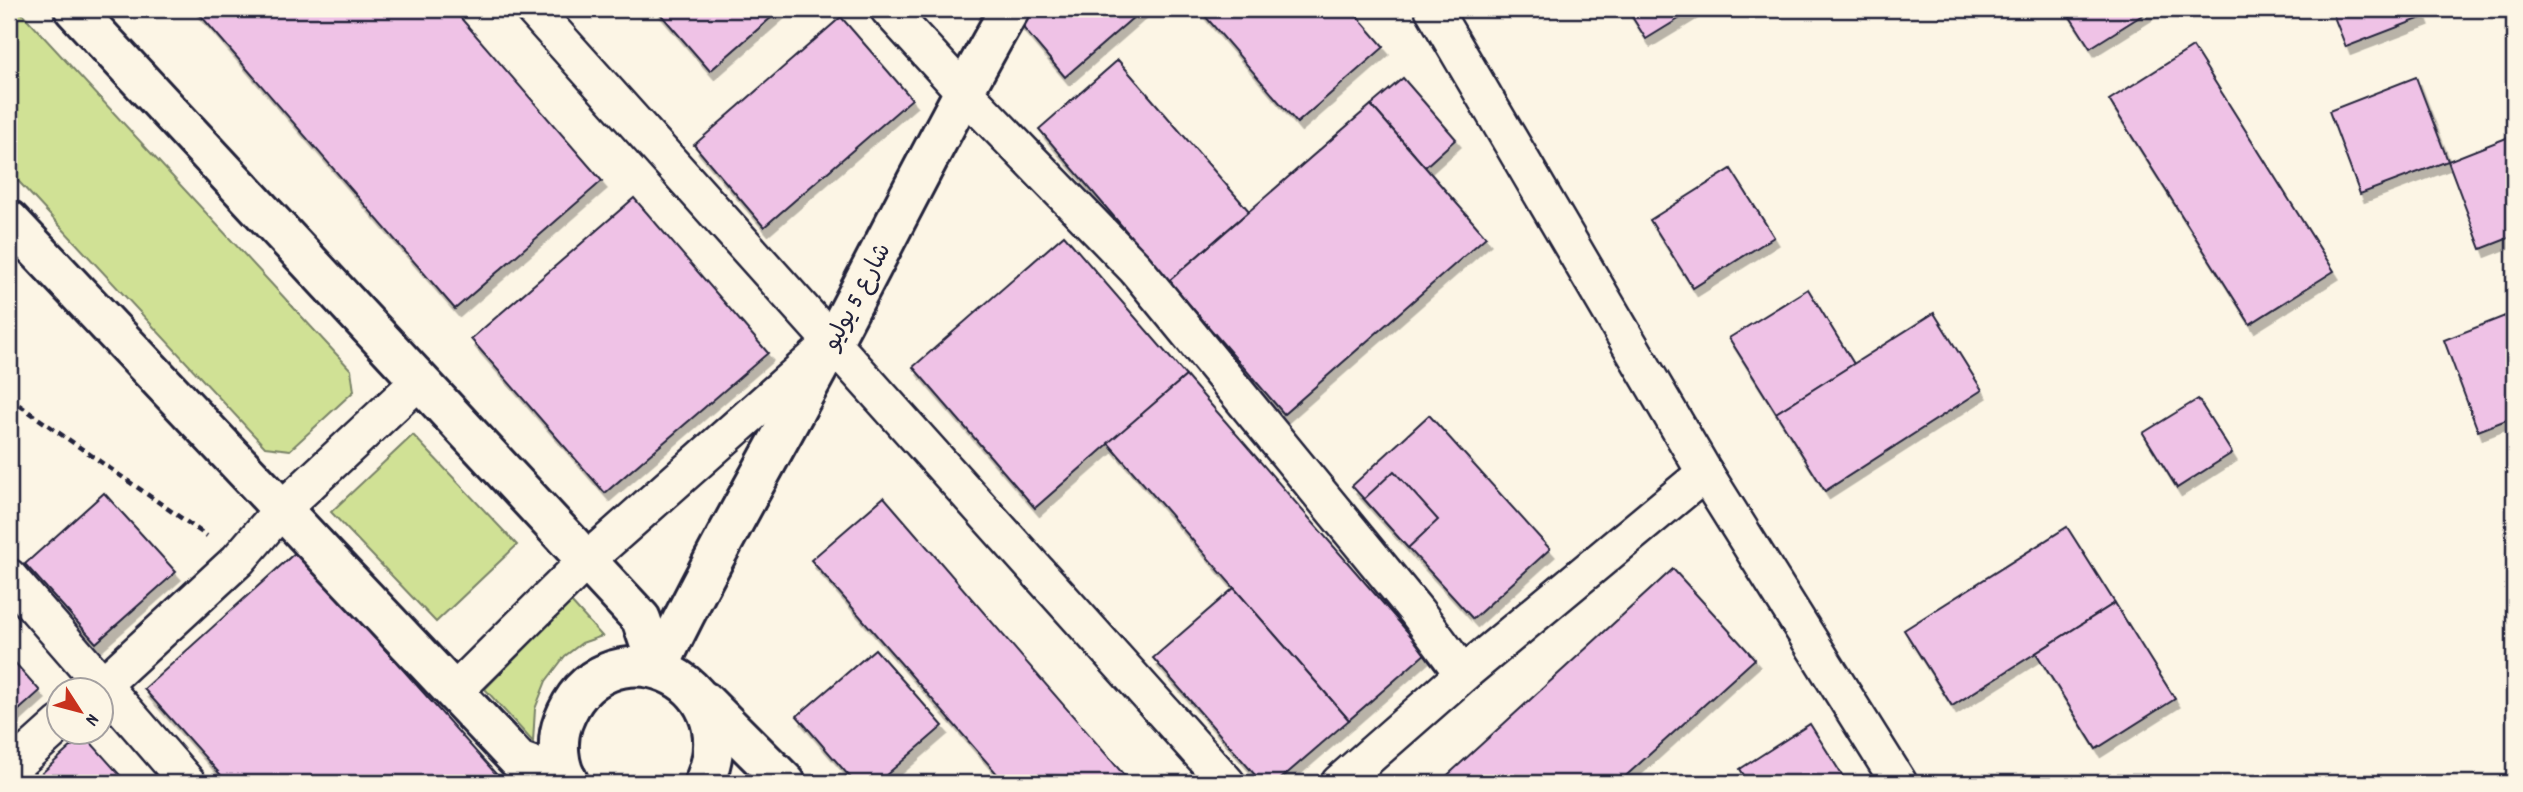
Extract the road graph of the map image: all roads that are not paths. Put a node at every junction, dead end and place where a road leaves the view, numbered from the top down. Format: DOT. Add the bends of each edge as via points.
graph roads {
  1 [pos="74,9"];
  2 [pos="533,9"];
  3 [pos="888,9"];
  4 [pos="1010,9"];
  5 [pos="1433,9"];
  6 [pos="963,91"];
  7 [pos="9,220"];
  8 [pos="832,342"];
  9 [pos="418,382"];
  10 [pos="1705,473"];
  11 [pos="282,509"];
  12 [pos="587,560"];
  13 [pos="9,578"];
  14 [pos="1463,674"];
  15 [pos="90,676"];
  16 [pos="113,676"];
  17 [pos="674,678"];
  18 [pos="454,692"];
  19 [pos="116,705"];
  20 [pos="46,737"];
  21 [pos="9,770"];
  22 [pos="567,782"];
  23 [pos="188,783"];
  24 [pos="704,783"];
  25 [pos="786,783"];
  26 [pos="1227,783"];
  27 [pos="1339,783"];
  28 [pos="1899,783"];
  1 -- 9 [label="street"];
  2 -- 8 [label="street"];
  3 -- 6 [label="street"];
  4 -- 6 [label="street, شارع 5 يوليو"];
  5 -- 10 [label="street"];
  6 -- 8 [label="street, شارع 5 يوليو"];
  6 -- 14 [label="street" via="1135,268"];
  7 -- 11 [label="street"];
  8 -- 12 [label="street"];
  8 -- 17 [label="street, شارع 5 يوليو" via="700,582"];
  8 -- 26 [label="street"];
  9 -- 11 [label="street"];
  9 -- 12 [label="street"];
  10 -- 14 [label="street"];
  10 -- 28 [label="street"];
  11 -- 16 [label="street" via="239,560"];
  11 -- 18 [label="street"];
  12 -- 17 [label="street" via="641,619"];
  12 -- 18 [label="street"];
  13 -- 15 [label="street"];
  14 -- 27 [label="street"];
  17 -- 22 [label="street" via="632,666 607,672 585,685 569,705 561,729 559,755"];
  17 -- 24 [label="street" via="706,707 714,732 714,758"];
  17 -- 25 [label="street"];
  18 -- 22 [label="street" via="519,761"];
  19 -- 23 [label="street"];
  20 -- 21 [label="street"];
}
